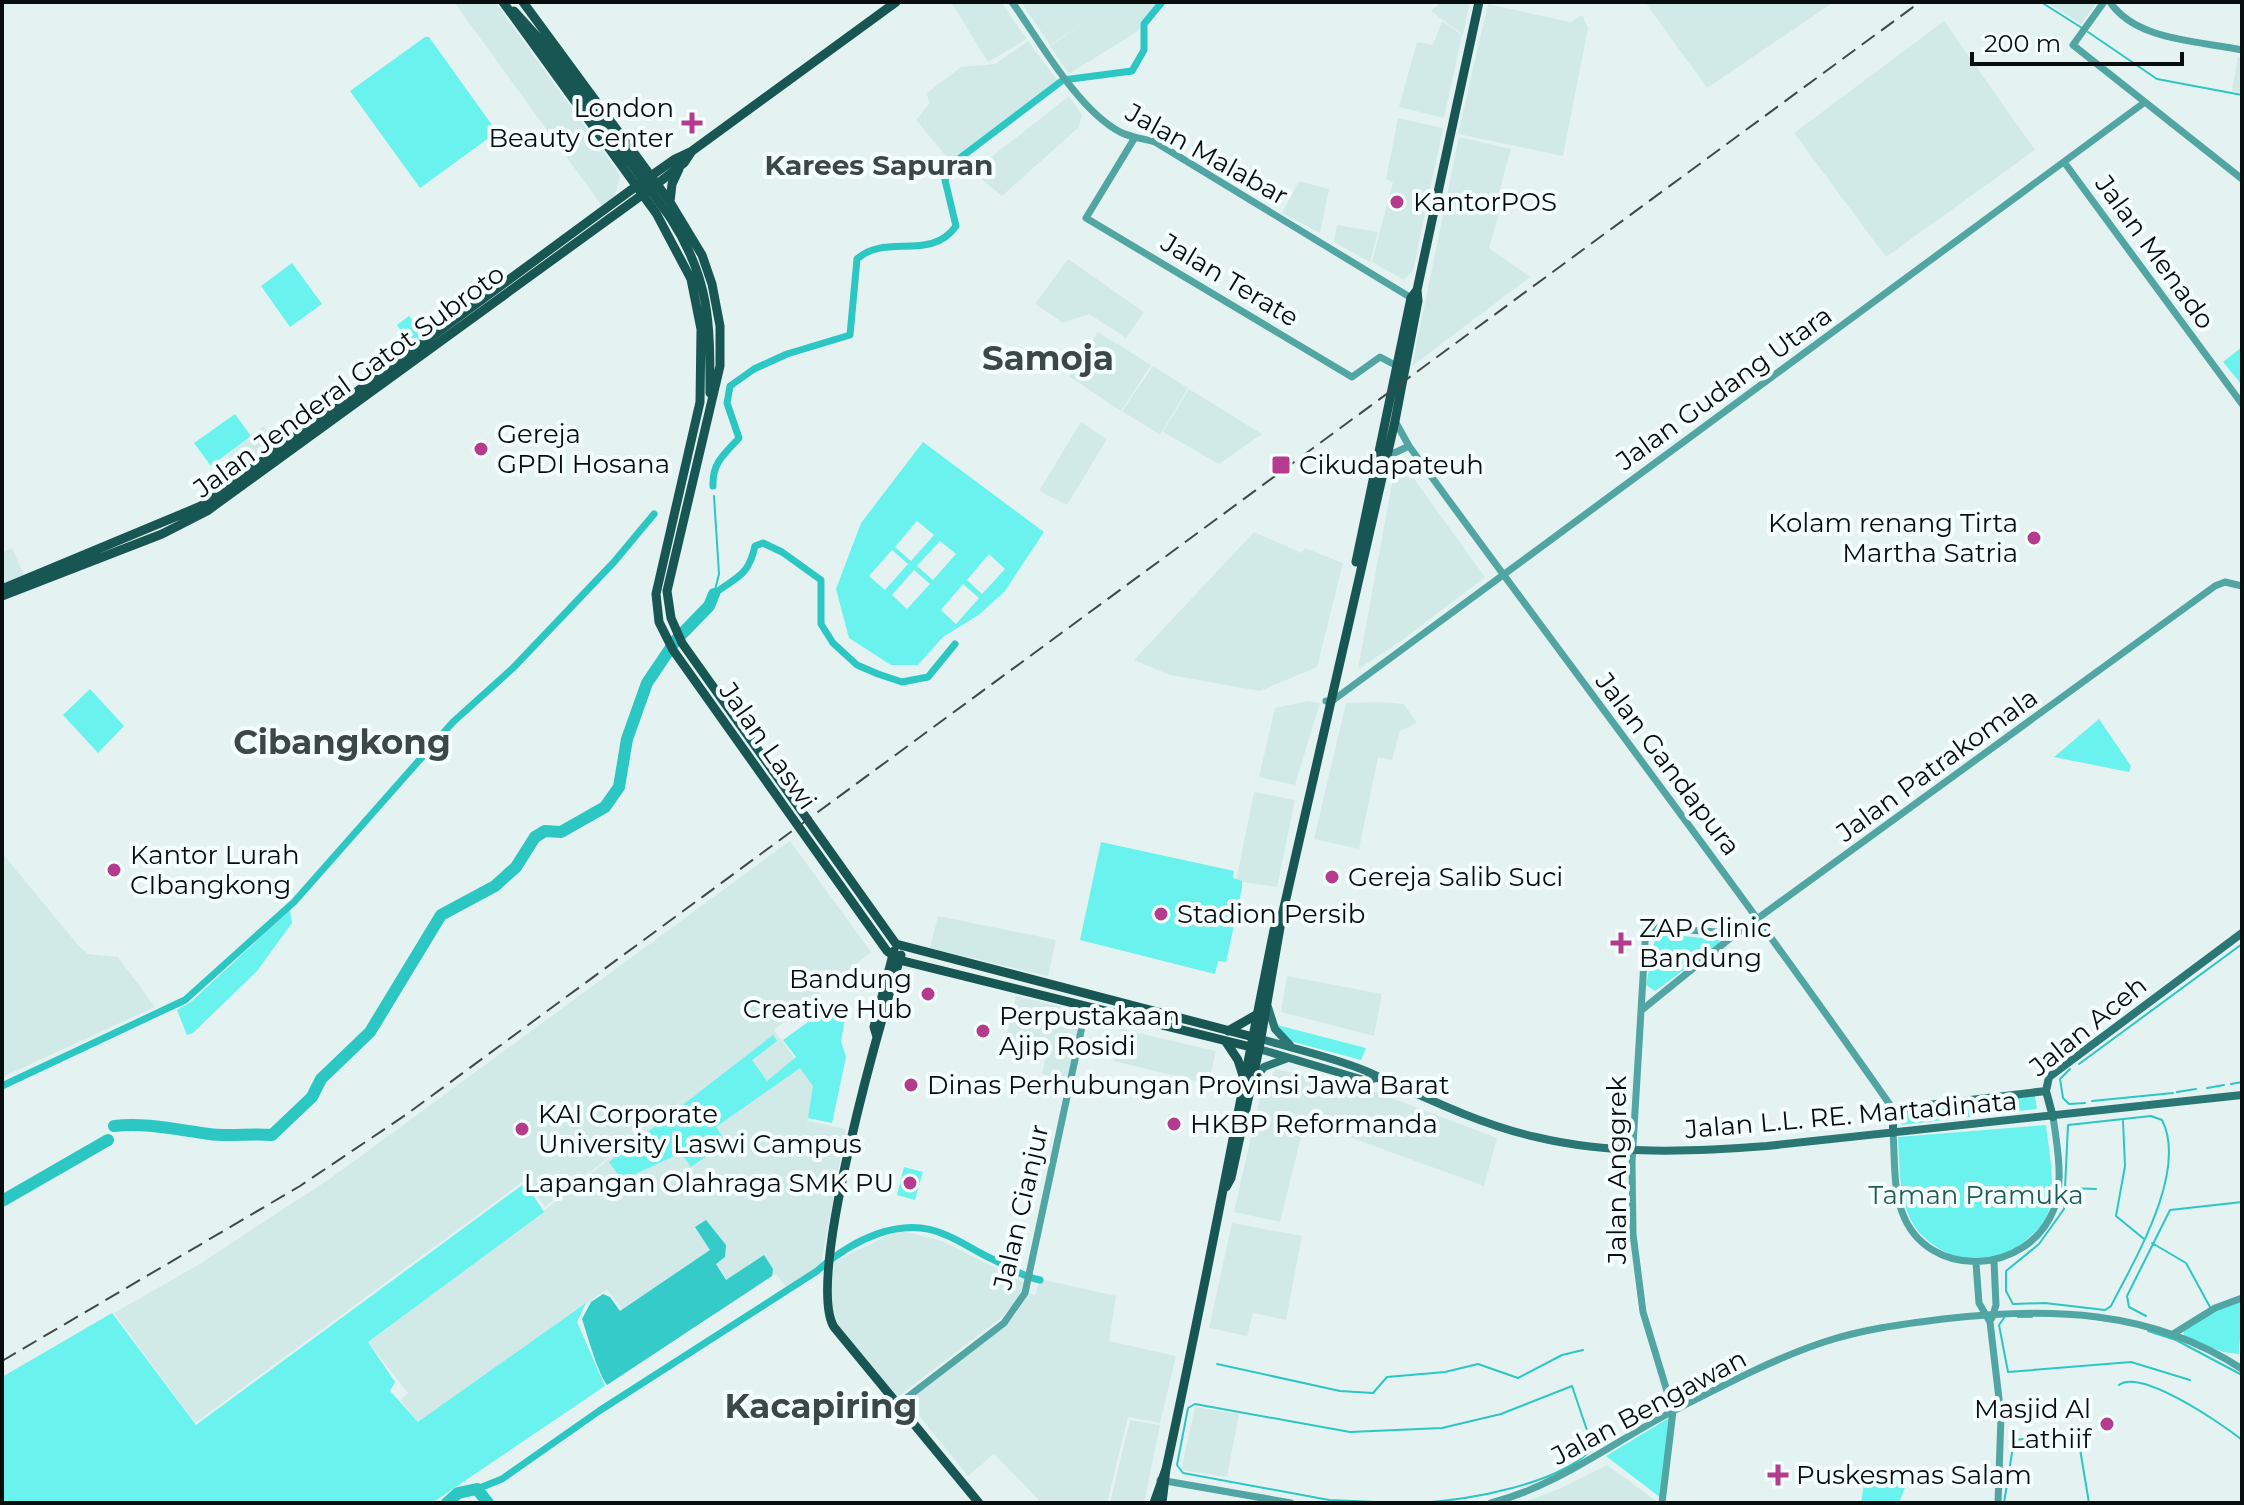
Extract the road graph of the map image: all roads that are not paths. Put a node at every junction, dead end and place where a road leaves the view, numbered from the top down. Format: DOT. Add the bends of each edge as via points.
graph roads {
  1 [pos="505,2"];
  2 [pos="520,2"];
  3 [pos="896,2"];
  4 [pos="1012,2"];
  5 [pos="1479,2"];
  6 [pos="2104,2"];
  7 [pos="2110,2"];
  8 [pos="543,43"];
  9 [pos="2242,50"];
  10 [pos="2145,102"];
  11 [pos="1134,139"];
  12 [pos="678,162"];
  13 [pos="2064,162"];
  14 [pos="631,163"];
  15 [pos="2242,179"];
  16 [pos="654,180"];
  17 [pos="639,191"];
  18 [pos="670,202"];
  19 [pos="620,204"];
  20 [pos="656,213"];
  21 [pos="1415,296"];
  22 [pos="1397,366"];
  23 [pos="705,403"];
  24 [pos="2242,404"];
  25 [pos="1395,421"];
  26 [pos="1409,446"];
  27 [pos="1386,457"];
  28 [pos="1504,575"];
  29 [pos="2242,586"];
  30 [pos="2,589"];
  31 [pos="2,596"];
  32 [pos="1350,604"];
  33 [pos="1329,701"];
  34 [pos="1282,916"];
  35 [pos="1760,919"];
  36 [pos="2242,933"];
  37 [pos="1728,940"];
  38 [pos="900,946"];
  39 [pos="896,958"];
  40 [pos="1644,987"];
  41 [pos="1661,993"];
  42 [pos="1267,998"];
  43 [pos="1086,1008"];
  44 [pos="1643,1009"];
  45 [pos="1257,1013"];
  46 [pos="1227,1036"];
  47 [pos="1256,1043"];
  48 [pos="1294,1054"];
  49 [pos="1248,1083"];
  50 [pos="2046,1091"];
  51 [pos="2242,1095"];
  52 [pos="1893,1109"];
  53 [pos="2053,1117"];
  54 [pos="1893,1133"];
  55 [pos="1633,1148"];
  56 [pos="1994,1261"];
  57 [pos="1976,1263"];
  58 [pos="2242,1298"];
  59 [pos="1990,1317"];
  60 [pos="2173,1334"];
  61 [pos="2242,1357"];
  62 [pos="2240,1367"];
  63 [pos="896,1406"];
  64 [pos="1673,1411"];
  65 [pos="1163,1479"];
  66 [pos="979,1503"];
  67 [pos="1154,1503"];
  68 [pos="1162,1503"];
  69 [pos="1291,1503"];
  70 [pos="1491,1503"];
  71 [pos="1662,1503"];
  72 [pos="1998,1503"];
  1 -- 8 [label="main road"];
  1 -- 14 [label="main road"];
  2 -- 8 [label="main road"];
  2 -- 14 [label="main road"];
  3 -- 12 [label="main road, Jalan Jenderal Gatot Subroto"];
  4 -- 11 [label="street, Jalan Malabar" via="1075,89 1103,119"];
  5 -- 21 [label="main road"];
  6 -- 10 [label="street" via="2073,45"];
  7 -- 9 [label="street" via="2129,22 2149,31"];
  8 -- 14 [label="main road"];
  10 -- 13 [label="street, Jalan Gudang Utara"];
  10 -- 15 [label="street"];
  11 -- 21 [label="street, Jalan Malabar" via="1155,142"];
  11 -- 22 [label="street, Jalan Terate" via="1086,218 1352,377 1380,357"];
  12 -- 14 [label="main road"];
  12 -- 16 [label="main road, Jalan Jenderal Gatot Subroto"];
  12 -- 18 [label="main road"];
  13 -- 24 [label="street, Jalan Menado"];
  13 -- 28 [label="street, Jalan Gudang Utara"];
  14 -- 16 [label="main road, Jalan Laswi"];
  14 -- 17 [label="main road, Jalan Laswi"];
  14 -- 19 [label="main road"];
  14 -- 23 [label="main road, bridge" via="686,242 704,286 710,360"];
  16 -- 17 [label="main road, Jalan Jenderal Gatot Subroto"];
  16 -- 18 [label="main road, Jalan Laswi"];
  17 -- 19 [label="main road, Jalan Jenderal Gatot Subroto"];
  17 -- 20 [label="main road, Jalan Laswi"];
  18 -- 23 [label="main road, Jalan Laswi" via="702,255 716,301 721,350"];
  19 -- 20 [label="main road"];
  19 -- 30 [label="main road, Jalan Jenderal Gatot Subroto" via="201,506"];
  19 -- 31 [label="main road, Jalan Jenderal Gatot Subroto" via="199,516"];
  20 -- 23 [label="main road, Jalan Laswi" via="688,268 697,302"];
  21 -- 22 [label="main road"];
  21 -- 25 [label="main road"];
  22 -- 32 [label="main road"];
  23 -- 38 [label="main road, Jalan Laswi" via="670,570 668,606 674,629"];
  23 -- 39 [label="main road, Jalan Laswi" via="657,578 657,607 666,637"];
  25 -- 26 [label="street, Jalan Gandapura"];
  25 -- 27 [label="main road"];
  26 -- 27 [label="street"];
  26 -- 28 [label="street, Jalan Gandapura"];
  27 -- 32 [label="main road"];
  28 -- 33 [label="street, Jalan Gudang Utara"];
  28 -- 35 [label="street, Jalan Gandapura"];
  29 -- 35 [label="street, Jalan Patrakomala" via="2215,586"];
  32 -- 33 [label="main road"];
  33 -- 34 [label="main road"];
  34 -- 42 [label="main road"];
  34 -- 45 [label="main road" via="1274,930"];
  35 -- 37 [label="street, Jalan Patrakomala"];
  35 -- 52 [label="street, Jalan Gandapura"];
  36 -- 50 [label="main road, Jalan Aceh" via="2049,1077"];
  37 -- 40 [label="street, Jalan Anggrek" via="1717,932 1646,927"];
  37 -- 41 [label="street, Jalan Patrakomala"];
  38 -- 39 [label="main road"];
  38 -- 46 [label="main road"];
  39 -- 43 [label="main road"];
  39 -- 63 [label="main road" via="825,1275 830,1321"];
  40 -- 41 [label="street"];
  40 -- 44 [label="street, Jalan Anggrek"];
  41 -- 44 [label="street, Jalan Patrakomala"];
  42 -- 47 [label="main road"];
  42 -- 48 [label="main road" via="1275,1029"];
  43 -- 46 [label="main road"];
  43 -- 63 [label="street, Jalan Cianjur" via="1021,1303 1004,1323"];
  44 -- 55 [label="street, Jalan Anggrek"];
  45 -- 46 [label="main road"];
  45 -- 47 [label="main road"];
  46 -- 47 [label="main road"];
  46 -- 49 [label="main road"];
  47 -- 48 [label="main road, Jalan L.L. RE. Martadinata"];
  47 -- 49 [label="main road"];
  48 -- 49 [label="main road" via="1264,1067"];
  48 -- 55 [label="main road, Jalan L.L. RE. Martadinata" via="1377,1078 1535,1137"];
  49 -- 65 [label="main road"];
  50 -- 52 [label="main road, Jalan Aceh"];
  50 -- 53 [label="main road"];
  51 -- 53 [label="main road, Jalan L.L. RE. Martadinata"];
  52 -- 54 [label="main road"];
  53 -- 54 [label="main road, Jalan L.L. RE. Martadinata"];
  53 -- 56 [label="street" via="2054,1209 2040,1231"];
  54 -- 55 [label="main road, Jalan L.L. RE. Martadinata" via="1709,1150"];
  54 -- 57 [label="street" via="1898,1198 1909,1226 1937,1253"];
  55 -- 64 [label="street, Jalan Anggrek" via="1635,1265 1643,1312"];
  56 -- 57 [label="street"];
  56 -- 59 [label="street"];
  57 -- 59 [label="street" via="1979,1303"];
  58 -- 60 [label="street"];
  59 -- 60 [label="street, Jalan Bengawan" via="2038,1312 2109,1316"];
  59 -- 64 [label="street, Jalan Bengawan" via="1888,1326 1831,1340"];
  59 -- 72 [label="street" via="2002,1427"];
  60 -- 62 [label="street, Jalan Bengawan"];
  61 -- 62 [label="street"];
  63 -- 66 [label="main road"];
  64 -- 70 [label="street, Jalan Bengawan" via="1572,1472"];
  64 -- 71 [label="street, Jalan Anggrek"];
  65 -- 67 [label="main road"];
  65 -- 68 [label="main road"];
  65 -- 69 [label="street"];
}
